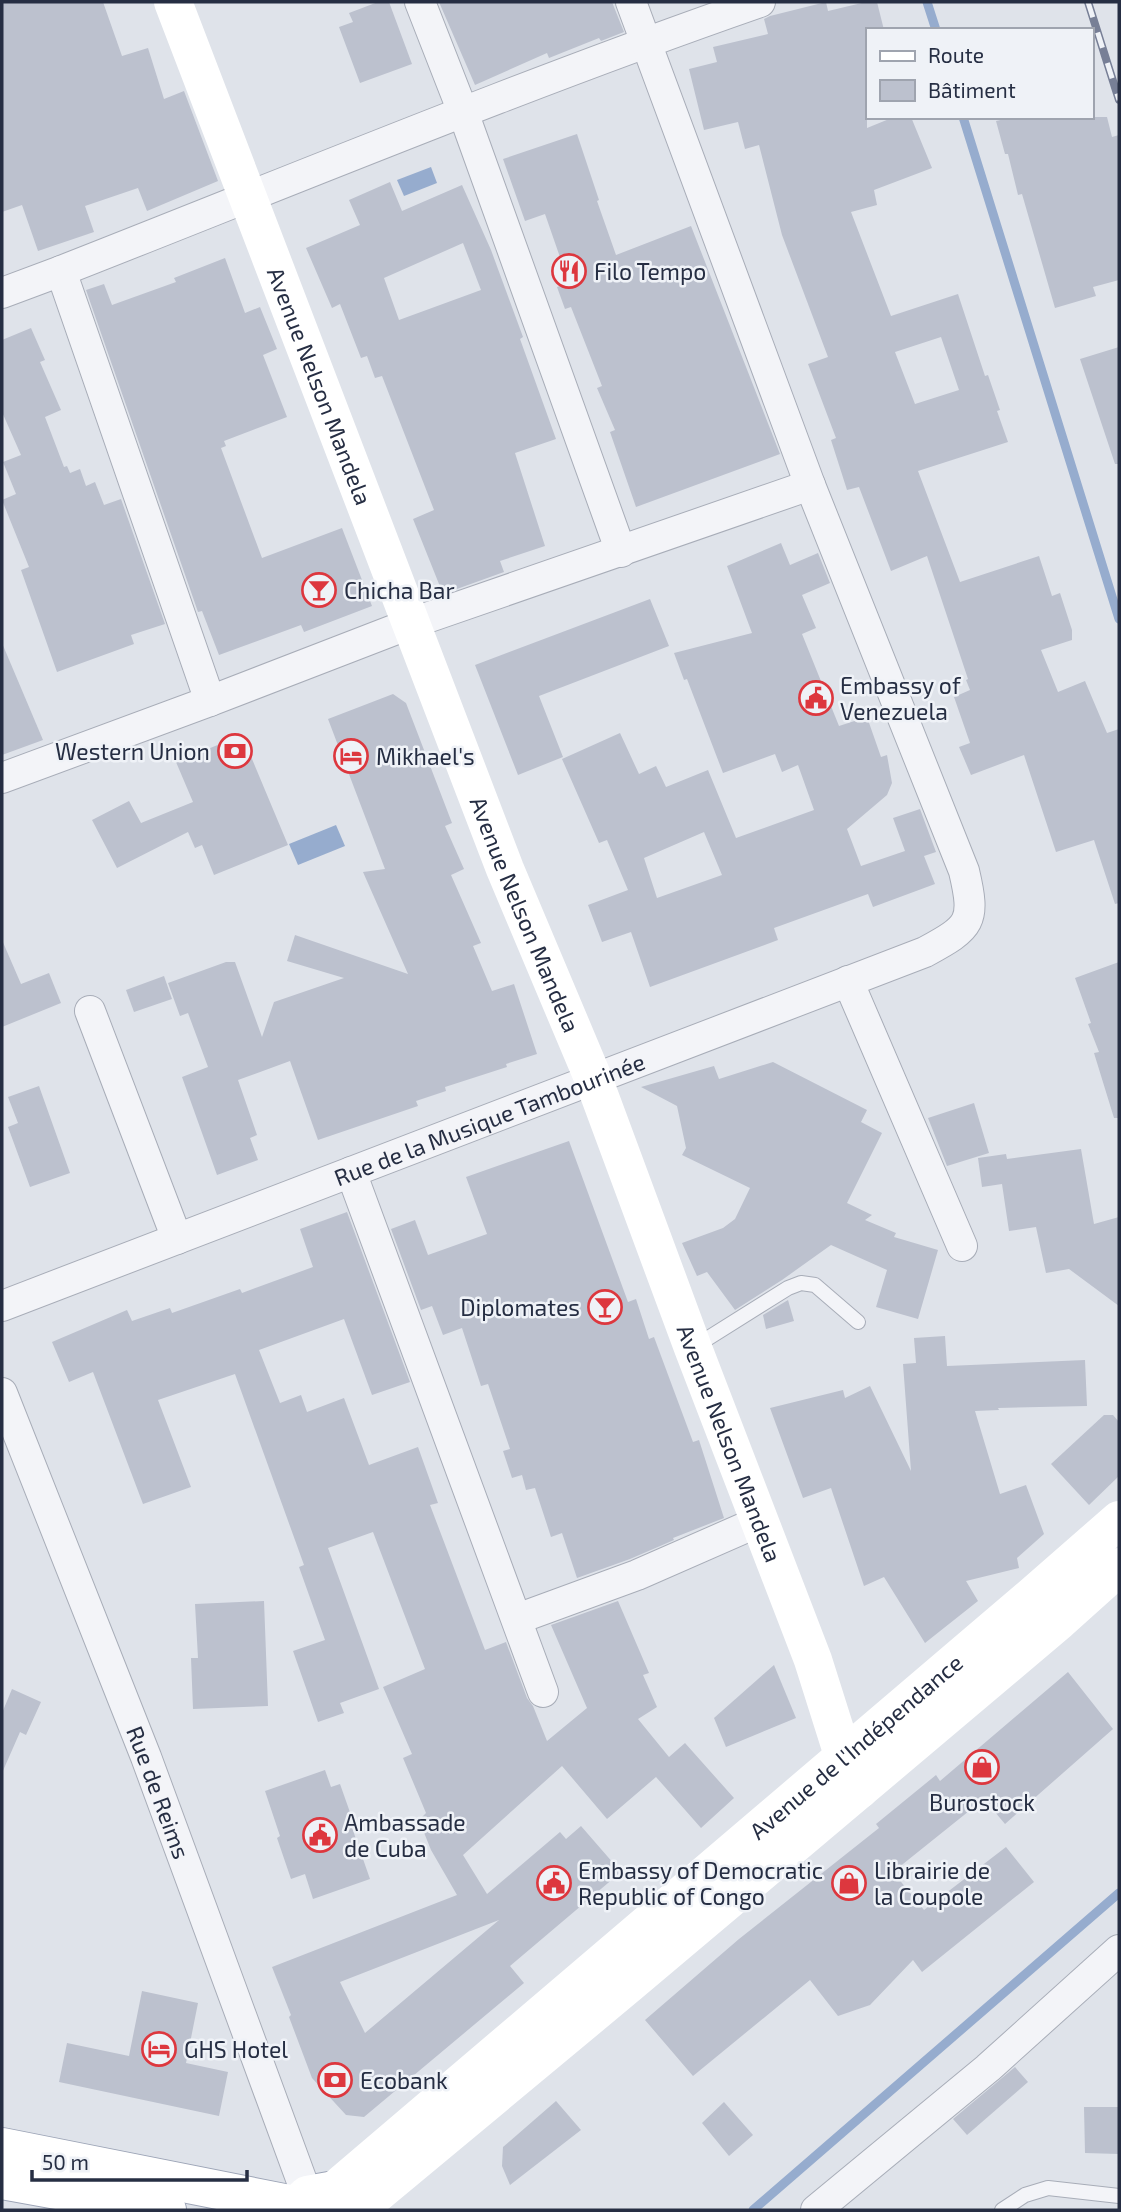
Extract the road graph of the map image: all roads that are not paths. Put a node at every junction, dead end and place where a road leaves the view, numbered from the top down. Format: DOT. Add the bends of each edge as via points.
graph roads {
  1 [pos="173,2"];
  2 [pos="420,2"];
  3 [pos="631,2"];
  4 [pos="760,2"];
  5 [pos="647,41"];
  6 [pos="463,111"];
  7 [pos="248,198"];
  8 [pos="61,271"];
  9 [pos="2,293"];
  10 [pos="810,485"];
  11 [pos="621,552"];
  12 [pos="412,623"];
  13 [pos="210,701"];
  14 [pos="2,778"];
  15 [pos="848,981"];
  16 [pos="90,1011"];
  17 [pos="593,1078"];
  18 [pos="351,1172"];
  19 [pos="177,1239"];
  20 [pos="962,1246"];
  21 [pos="2,1306"];
  22 [pos="858,1322"];
  23 [pos="693,1348"];
  24 [pos="2,1394"];
  25 [pos="1119,1520"];
  26 [pos="760,1521"];
  27 [pos="1119,1567"];
  28 [pos="517,1619"];
  29 [pos="543,1692"];
  30 [pos="843,1755"];
  31 [pos="859,1790"];
  32 [pos="1119,1950"];
  33 [pos="2,2147"];
  34 [pos="2,2180"];
  35 [pos="1119,2196"];
  36 [pos="325,2203"];
  37 [pos="167,2210"];
  38 [pos="816,2210"];
  39 [pos="1002,2210"];
  1 -- 7 [label="main road, Avenue Nelson Mandela"];
  2 -- 6 [label="street"];
  3 -- 5 [label="street"];
  4 -- 5 [label="street"];
  5 -- 6 [label="street"];
  5 -- 10 [label="street"];
  6 -- 7 [label="street"];
  6 -- 11 [label="street"];
  7 -- 8 [label="street"];
  7 -- 12 [label="main road, Avenue Nelson Mandela"];
  8 -- 9 [label="street"];
  8 -- 13 [label="street"];
  10 -- 11 [label="street"];
  10 -- 15 [label="street, Rue de la Musique Tambourinée" via="964,871 971,901 968,920 952,938"];
  11 -- 12 [label="street"];
  12 -- 13 [label="street"];
  12 -- 17 [label="main road, Avenue Nelson Mandela" via="505,869"];
  13 -- 14 [label="street"];
  15 -- 17 [label="street, Rue de la Musique Tambourinée"];
  15 -- 20 [label="street"];
  16 -- 19 [label="street"];
  17 -- 18 [label="street, Rue de la Musique Tambourinée"];
  17 -- 23 [label="main road, Avenue Nelson Mandela"];
  18 -- 19 [label="street, Rue de la Musique Tambourinée"];
  18 -- 28 [label="street"];
  19 -- 21 [label="street, Rue de la Musique Tambourinée"];
  22 -- 23 [label="lane" via="815,1286 801,1283"];
  23 -- 26 [label="main road, Avenue Nelson Mandela"];
  24 -- 36 [label="street, Rue de Reims"];
  25 -- 30 [label="main road, Avenue de l'Indépendance"];
  26 -- 28 [label="street" via="637,1575"];
  26 -- 30 [label="main road, Avenue Nelson Mandela"];
  27 -- 31 [label="main road, Avenue de l'Indépendance"];
  28 -- 29 [label="street"];
  30 -- 31 [label="main road, Avenue Nelson Mandela"];
  30 -- 36 [label="main road, Avenue de l'Indépendance"];
  31 -- 36 [label="main road, Avenue de l'Indépendance"];
  32 -- 38 [label="street" via="988,2068"];
  33 -- 36 [label="main road"];
  34 -- 37 [label="main road"];
  35 -- 39 [label="lane" via="1048,2188"];
}
